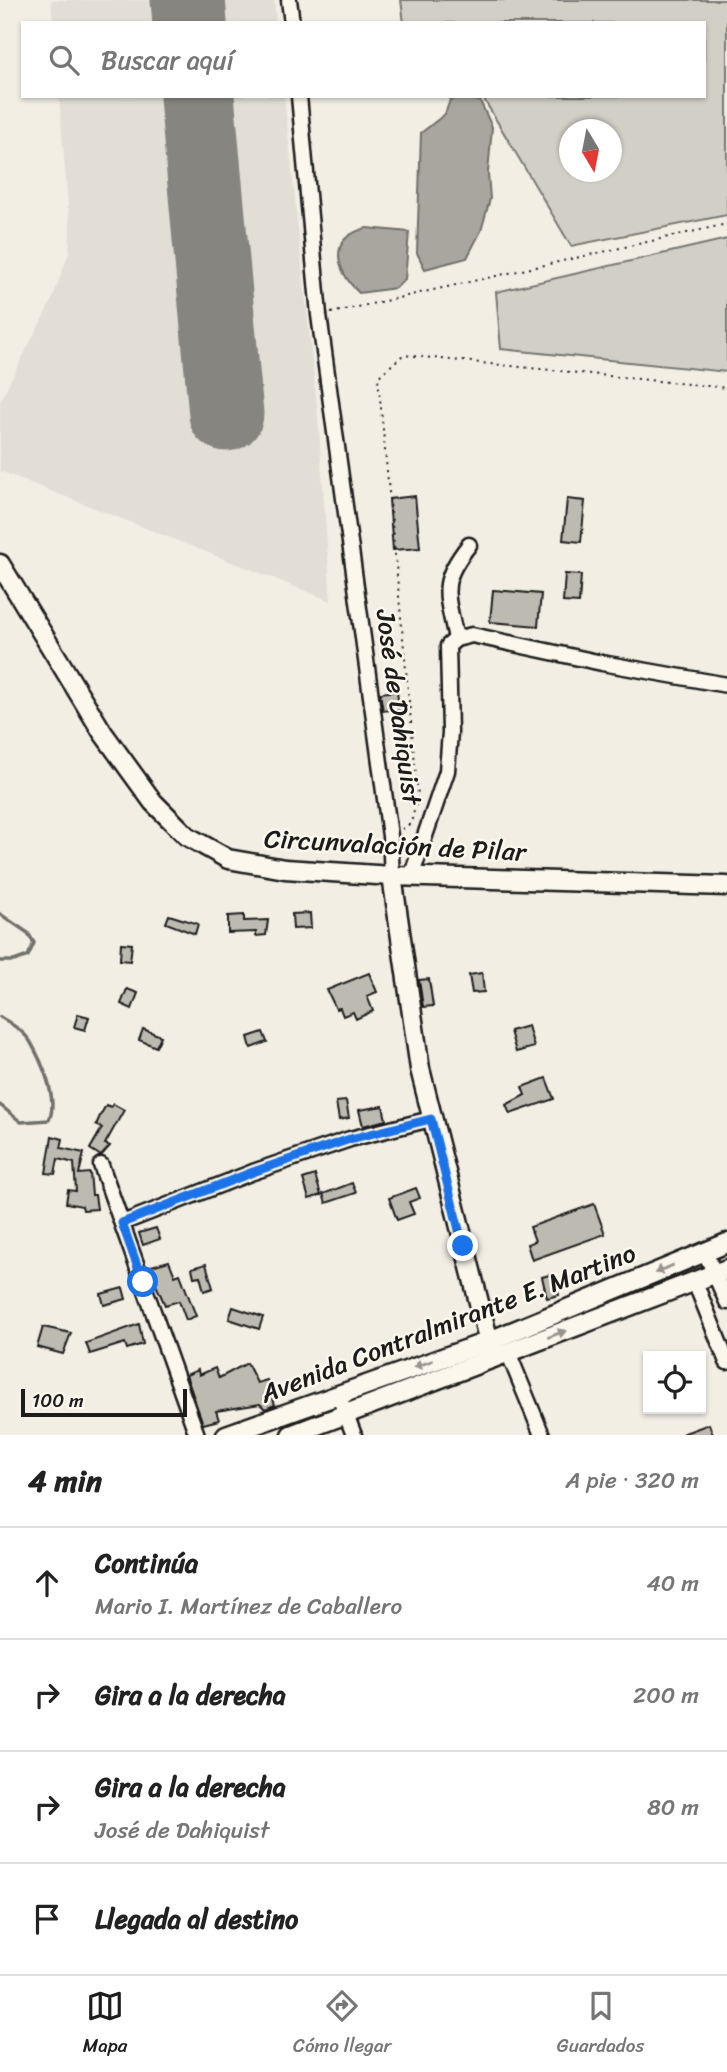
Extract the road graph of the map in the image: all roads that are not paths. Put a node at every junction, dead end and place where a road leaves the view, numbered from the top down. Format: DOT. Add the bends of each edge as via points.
graph roads {
  1 [pos="289,0"];
  2 [pos="292,21"];
  3 [pos="299,98"];
  4 [pos="469,545"];
  5 [pos="0,564"];
  6 [pos="456,639"];
  7 [pos="727,685"];
  8 [pos="392,876"];
  9 [pos="411,877"];
  10 [pos="727,886"];
  11 [pos="431,1119"];
  12 [pos="101,1165"];
  13 [pos="122,1223"];
  14 [pos="727,1243"];
  15 [pos="705,1252"];
  16 [pos="720,1272"];
  17 [pos="695,1282"];
  18 [pos="727,1302"];
  19 [pos="496,1351"];
  20 [pos="727,1362"];
  21 [pos="338,1394"];
  22 [pos="345,1413"];
  23 [pos="197,1435"];
  24 [pos="226,1435"];
  25 [pos="291,1435"];
  26 [pos="354,1435"];
  27 [pos="542,1435"];
  1 -- 2 [label="street"];
  3 -- 8 [label="street, José de Dahiquist" via="319,315"];
  4 -- 6 [label="street" via="451,568 446,586"];
  5 -- 8 [label="main road, Circunvalación de Pilar" via="103,733 153,803 187,836 228,859 285,869"];
  6 -- 7 [label="street" via="472,635"];
  6 -- 9 [label="street" via="448,646 447,771"];
  8 -- 9 [label="main road, Circunvalación de Pilar"];
  8 -- 11 [label="main road, José de Dahiquist" via="409,1006"];
  9 -- 10 [label="main road, Circunvalación de Pilar"];
  11 -- 13 [label="street" via="350,1139"];
  11 -- 19 [label="main road, José de Dahiquist"];
  12 -- 13 [label="street"];
  13 -- 23 [label="street"];
  14 -- 15 [label="main road, Avenida Contralmirante E. Martino"];
  15 -- 16 [label="street"];
  15 -- 19 [label="main road, Avenida Contralmirante E. Martino, one-way"];
  16 -- 17 [label="main road, Avenida Contralmirante E. Martino"];
  16 -- 18 [label="street"];
  19 -- 17 [label="main road, Avenida Contralmirante E. Martino, one-way"];
  17 -- 20 [label="street"];
  19 -- 21 [label="main road, Avenida Contralmirante E. Martino, one-way"];
  19 -- 22 [label="main road, Avenida Contralmirante E. Martino"];
  19 -- 27 [label="street"];
  21 -- 22 [label="street"];
  21 -- 24 [label="main road, Avenida Contralmirante E. Martino"];
  22 -- 25 [label="main road, Avenida Contralmirante E. Martino"];
  22 -- 26 [label="street"];
}
